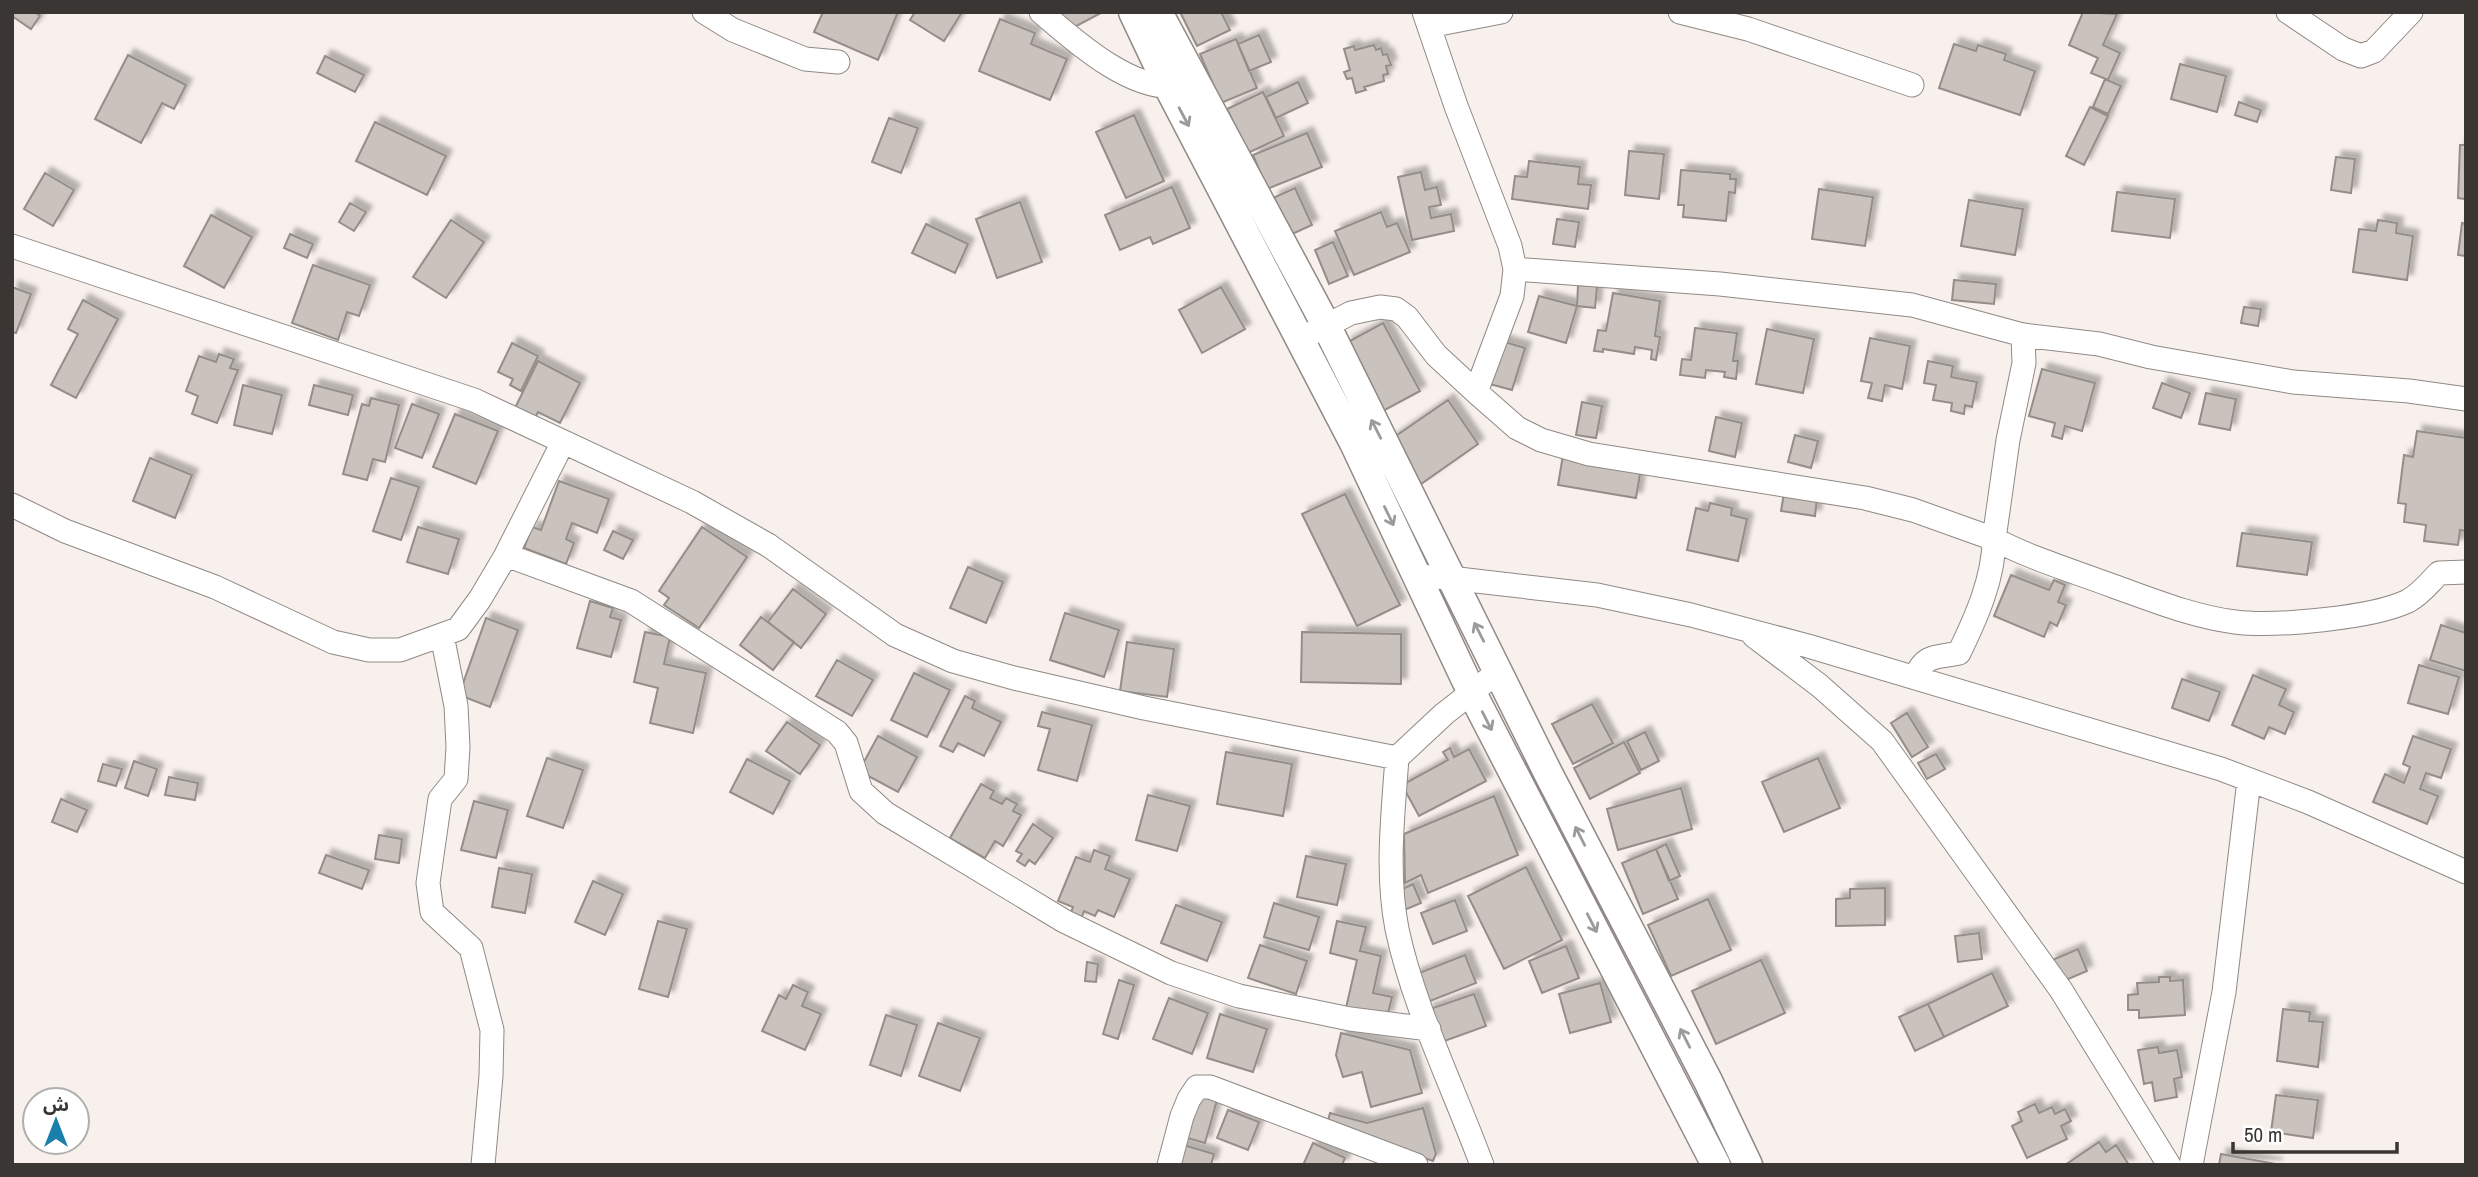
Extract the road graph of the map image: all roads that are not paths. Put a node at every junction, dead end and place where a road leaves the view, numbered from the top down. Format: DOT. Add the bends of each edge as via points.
graph roads {
  1 [pos="704,12"];
  2 [pos="1041,12"];
  3 [pos="1133,12"];
  4 [pos="1158,12"];
  5 [pos="1502,12"];
  6 [pos="2288,12"];
  7 [pos="2411,12"];
  8 [pos="1694,14"];
  9 [pos="1426,19"];
  10 [pos="838,62"];
  11 [pos="1196,84"];
  12 [pos="1912,85"];
  13 [pos="1169,88"];
  14 [pos="12,246"];
  15 [pos="1515,269"];
  16 [pos="1327,327"];
  17 [pos="2023,335"];
  18 [pos="1300,338"];
  19 [pos="1476,392"];
  20 [pos="2466,399"];
  21 [pos="563,442"];
  22 [pos="12,505"];
  23 [pos="1994,539"];
  24 [pos="506,555"];
  25 [pos="2466,572"];
  26 [pos="1418,576"];
  27 [pos="1450,578"];
  28 [pos="1746,630"];
  29 [pos="442,635"];
  30 [pos="1499,671"];
  31 [pos="1914,677"];
  32 [pos="1471,691"];
  33 [pos="1398,758"];
  34 [pos="2249,780"];
  35 [pos="2466,872"];
  36 [pos="1600,874"];
  37 [pos="1574,888"];
  38 [pos="1429,1029"];
  39 [pos="1707,1082"];
  40 [pos="1680,1092"];
  41 [pos="1384,1160"];
  42 [pos="483,1165"];
  43 [pos="1169,1165"];
  44 [pos="1416,1165"];
  45 [pos="1482,1165"];
  46 [pos="1716,1165"];
  47 [pos="1748,1165"];
  48 [pos="2169,1165"];
  49 [pos="2191,1165"];
  1 -- 10 [label="street" via="733,30 805,59"];
  2 -- 13 [label="street" via="1110,65"];
  3 -- 13 [label="main road"];
  4 -- 11 [label="main road"];
  5 -- 9 [label="street"];
  6 -- 7 [label="street" via="2361,56 2374,51"];
  8 -- 12 [label="street"];
  9 -- 15 [label="street"];
  11 -- 13 [label="street"];
  11 -- 16 [label="main road"];
  13 -- 18 [label="main road, one-way"];
  14 -- 21 [label="street" via="474,400"];
  15 -- 17 [label="street" via="1720,284 1912,305"];
  15 -- 19 [label="street" via="1508,309"];
  16 -- 18 [label="street"];
  16 -- 19 [label="street" via="1351,313 1396,309"];
  27 -- 16 [label="main road, one-way"];
  17 -- 20 [label="street" via="2099,344 2292,382"];
  17 -- 23 [label="street" via="2024,363"];
  18 -- 26 [label="main road, one-way"];
  19 -- 23 [label="street" via="1517,428 1589,454 1866,498"];
  21 -- 24 [label="street"];
  21 -- 33 [label="street" via="692,502 768,545 895,635 953,661 1143,708"];
  22 -- 29 [label="street" via="65,531 215,587 333,642 369,650 400,650"];
  23 -- 25 [label="street" via="2160,602 2235,622 2369,613 2408,601 2439,573"];
  23 -- 31 [label="street" via="1991,572 1959,653 1933,657 1922,663"];
  24 -- 29 [label="street" via="458,629"];
  24 -- 38 [label="street" via="631,601 837,732 846,743 861,791 885,813 1064,921 1171,973 1239,996 1350,1019"];
  26 -- 27 [label="street"];
  26 -- 32 [label="main road"];
  27 -- 28 [label="street" via="1597,595"];
  30 -- 27 [label="main road, one-way"];
  28 -- 31 [label="street"];
  28 -- 48 [label="street" via="1882,741 2061,990"];
  29 -- 42 [label="street" via="456,706 458,747 456,779 440,799 428,883 432,912 471,948 492,1030"];
  30 -- 32 [label="street"];
  36 -- 30 [label="main road, one-way"];
  31 -- 34 [label="street"];
  32 -- 33 [label="street"];
  32 -- 37 [label="main road, one-way"];
  33 -- 38 [label="street" via="1391,872 1397,928"];
  34 -- 35 [label="street"];
  34 -- 49 [label="street" via="2224,992"];
  36 -- 37 [label="main road"];
  39 -- 36 [label="main road, one-way"];
  37 -- 40 [label="main road, one-way"];
  38 -- 45 [label="street"];
  39 -- 40 [label="main road"];
  39 -- 47 [label="main road"];
  40 -- 46 [label="main road"];
  41 -- 43 [label="street" via="1210,1087 1198,1087 1189,1099"];
  41 -- 44 [label="street"];
}
